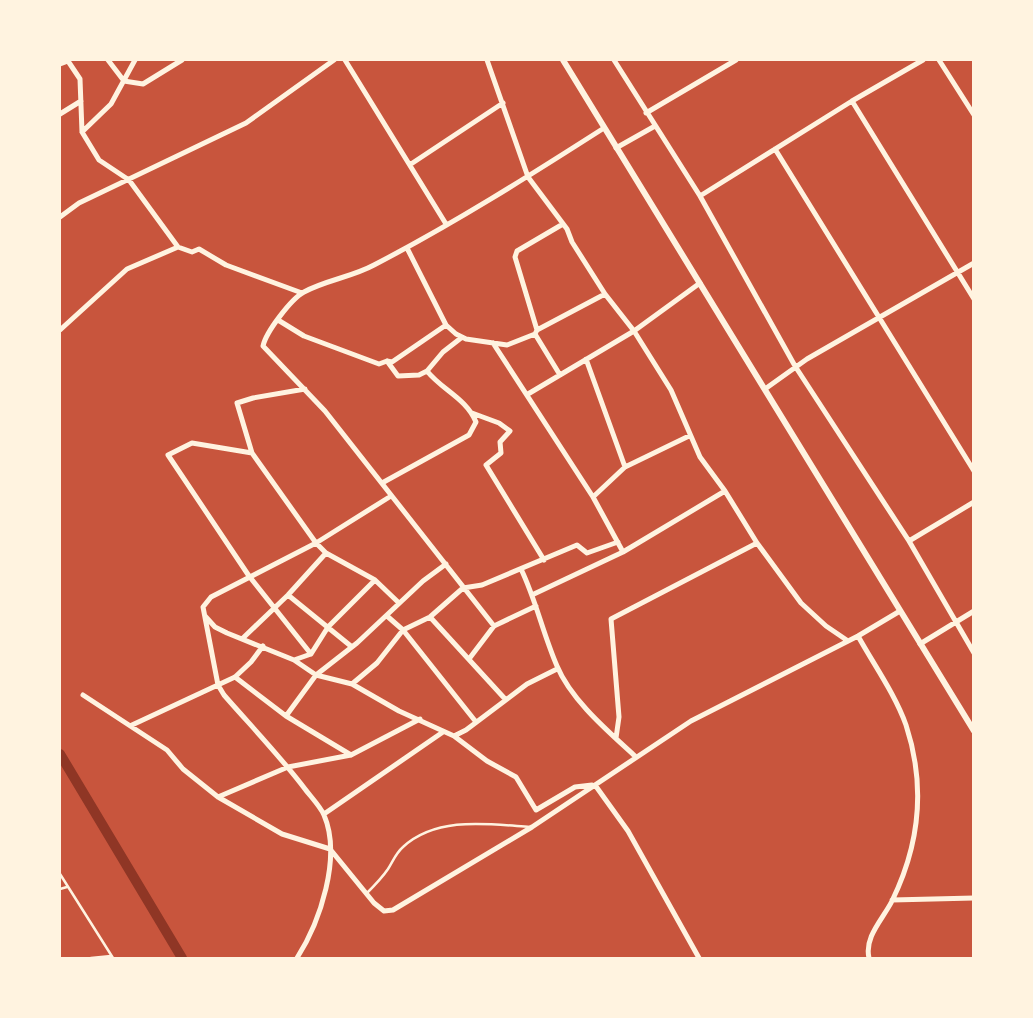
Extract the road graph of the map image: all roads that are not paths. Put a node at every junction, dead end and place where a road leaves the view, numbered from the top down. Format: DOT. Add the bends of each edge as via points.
graph roads {
  1 [pos="108,60"];
  2 [pos="135,60"];
  3 [pos="182,60"];
  4 [pos="334,60"];
  5 [pos="345,60"];
  6 [pos="487,60"];
  7 [pos="563,60"];
  8 [pos="614,60"];
  9 [pos="736,60"];
  10 [pos="923,60"];
  11 [pos="939,60"];
  12 [pos="725,62"];
  13 [pos="60,64"];
  14 [pos="124,81"];
  15 [pos="81,101"];
  16 [pos="852,101"];
  17 [pos="503,103"];
  18 [pos="646,113"];
  19 [pos="60,114"];
  20 [pos="974,115"];
  21 [pos="655,126"];
  22 [pos="604,128"];
  23 [pos="82,132"];
  24 [pos="616,148"];
  25 [pos="775,149"];
  26 [pos="411,164"];
  27 [pos="528,177"];
  28 [pos="129,180"];
  29 [pos="700,196"];
  30 [pos="60,217"];
  31 [pos="446,224"];
  32 [pos="563,224"];
  33 [pos="178,247"];
  34 [pos="407,247"];
  35 [pos="974,263"];
  36 [pos="957,273"];
  37 [pos="700,283"];
  38 [pos="302,293"];
  39 [pos="605,293"];
  40 [pos="974,299"];
  41 [pos="879,319"];
  42 [pos="278,320"];
  43 [pos="446,325"];
  44 [pos="60,330"];
  45 [pos="634,331"];
  46 [pos="536,332"];
  47 [pos="461,338"];
  48 [pos="493,343"];
  49 [pos="586,359"];
  50 [pos="387,360"];
  51 [pos="795,366"];
  52 [pos="427,371"];
  53 [pos="560,375"];
  54 [pos="305,389"];
  55 [pos="765,389"];
  56 [pos="528,394"];
  57 [pos="472,413"];
  58 [pos="689,436"];
  59 [pos="252,453"];
  60 [pos="625,467"];
  61 [pos="974,471"];
  62 [pos="382,483"];
  63 [pos="725,491"];
  64 [pos="391,496"];
  65 [pos="593,497"];
  66 [pos="974,502"];
  67 [pos="909,541"];
  68 [pos="618,542"];
  69 [pos="316,543"];
  70 [pos="757,543"];
  71 [pos="326,552"];
  72 [pos="623,552"];
  73 [pos="544,560"];
  74 [pos="446,564"];
  75 [pos="522,569"];
  76 [pos="249,576"];
  77 [pos="375,580"];
  78 [pos="463,588"];
  79 [pos="288,594"];
  80 [pos="534,594"];
  81 [pos="399,603"];
  82 [pos="274,606"];
  83 [pos="536,606"];
  84 [pos="900,611"];
  85 [pos="974,611"];
  86 [pos="205,616"];
  87 [pos="387,616"];
  88 [pos="430,617"];
  89 [pos="955,623"];
  90 [pos="494,626"];
  91 [pos="328,627"];
  92 [pos="403,630"];
  93 [pos="858,636"];
  94 [pos="243,638"];
  95 [pos="848,641"];
  96 [pos="920,644"];
  97 [pos="263,646"];
  98 [pos="352,648"];
  99 [pos="974,653"];
  100 [pos="311,654"];
  101 [pos="469,659"];
  102 [pos="294,660"];
  103 [pos="557,669"];
  104 [pos="316,675"];
  105 [pos="235,677"];
  106 [pos="352,684"];
  107 [pos="218,685"];
  108 [pos="83,695"];
  109 [pos="506,700"];
  110 [pos="286,716"];
  111 [pos="420,719"];
  112 [pos="476,722"];
  113 [pos="132,725"];
  114 [pos="974,731"];
  115 [pos="443,732"];
  116 [pos="454,736"];
  117 [pos="616,738"];
  118 [pos="351,755"];
  119 [pos="635,756"];
  120 [pos="288,767"];
  121 [pos="595,785"];
  122 [pos="218,797"];
  123 [pos="324,814"];
  124 [pos="532,827"];
  125 [pos="330,849"];
  126 [pos="60,874"];
  127 [pos="67,887"];
  128 [pos="60,889"];
  129 [pos="366,894"];
  130 [pos="974,898"];
  131 [pos="892,900"];
  132 [pos="112,957"];
  133 [pos="91,958"];
  134 [pos="297,958"];
  135 [pos="699,958"];
  136 [pos="869,958"];
  1 -- 14 [label="street"];
  2 -- 14 [label="street"];
  3 -- 14 [label="street" via="144,84"];
  4 -- 28 [label="street" via="246,123"];
  5 -- 26 [label="street"];
  6 -- 17 [label="street"];
  7 -- 22 [label="street"];
  8 -- 18 [label="street"];
  9 -- 12 [label="street"];
  10 -- 16 [label="street"];
  11 -- 20 [label="street"];
  12 -- 18 [label="street"];
  13 -- 15 [label="street" via="68,61 80,79"];
  14 -- 23 [label="street" via="111,104"];
  15 -- 19 [label="street"];
  15 -- 23 [label="street"];
  16 -- 25 [label="street"];
  16 -- 36 [label="street"];
  17 -- 26 [label="street"];
  17 -- 27 [label="street"];
  18 -- 21 [label="street"];
  21 -- 24 [label="street"];
  21 -- 29 [label="street"];
  22 -- 24 [label="street"];
  22 -- 27 [label="street"];
  23 -- 28 [label="street" via="99,160"];
  24 -- 37 [label="street"];
  25 -- 29 [label="street"];
  25 -- 41 [label="street"];
  26 -- 31 [label="street"];
  27 -- 31 [label="street"];
  27 -- 32 [label="street"];
  28 -- 30 [label="street"];
  28 -- 33 [label="street"];
  29 -- 51 [label="street"];
  31 -- 34 [label="street"];
  32 -- 39 [label="street"];
  32 -- 46 [label="street" via="517,251 515,257"];
  33 -- 38 [label="street" via="191,252 199,249 226,265"];
  33 -- 44 [label="street" via="127,269"];
  34 -- 38 [label="street"];
  34 -- 43 [label="street"];
  35 -- 36 [label="street"];
  36 -- 40 [label="street"];
  36 -- 41 [label="street"];
  37 -- 45 [label="street"];
  37 -- 55 [label="street"];
  38 -- 42 [label="street"];
  39 -- 45 [label="street"];
  39 -- 46 [label="street"];
  41 -- 51 [label="street"];
  41 -- 61 [label="street"];
  42 -- 50 [label="street" via="338,350 379,365"];
  42 -- 54 [label="street" via="263,346"];
  43 -- 47 [label="street"];
  43 -- 50 [label="street" via="392,362"];
  45 -- 49 [label="street"];
  45 -- 58 [label="street" via="671,390"];
  46 -- 48 [label="street" via="507,345"];
  46 -- 53 [label="street"];
  47 -- 48 [label="street"];
  47 -- 52 [label="street"];
  48 -- 56 [label="street"];
  49 -- 53 [label="street"];
  49 -- 60 [label="street"];
  50 -- 52 [label="street" via="398,376"];
  51 -- 55 [label="street"];
  51 -- 67 [label="street"];
  52 -- 57 [label="street"];
  53 -- 56 [label="street"];
  54 -- 59 [label="street" via="237,403"];
  54 -- 62 [label="street"];
  55 -- 84 [label="street"];
  56 -- 65 [label="street"];
  57 -- 62 [label="street" via="476,422 469,435"];
  57 -- 73 [label="street" via="510,431 500,442 501,453 486,465"];
  58 -- 60 [label="street"];
  58 -- 63 [label="street"];
  59 -- 69 [label="street"];
  59 -- 76 [label="street" via="192,443 168,455"];
  60 -- 65 [label="street"];
  62 -- 64 [label="street"];
  63 -- 70 [label="street"];
  63 -- 72 [label="street"];
  64 -- 69 [label="street"];
  64 -- 74 [label="street"];
  65 -- 68 [label="street"];
  66 -- 67 [label="street"];
  67 -- 89 [label="street"];
  68 -- 72 [label="street"];
  68 -- 73 [label="street" via="587,553 577,545"];
  69 -- 71 [label="street"];
  69 -- 76 [label="street"];
  70 -- 95 [label="street" via="801,603"];
  70 -- 117 [label="street" via="611,619 619,717"];
  71 -- 77 [label="street"];
  71 -- 79 [label="street"];
  72 -- 80 [label="street"];
  73 -- 75 [label="street"];
  74 -- 78 [label="street"];
  74 -- 81 [label="street"];
  75 -- 78 [label="street"];
  75 -- 80 [label="street"];
  76 -- 82 [label="street"];
  76 -- 86 [label="street" via="211,597 204,607"];
  77 -- 81 [label="street"];
  77 -- 91 [label="street"];
  78 -- 88 [label="street"];
  78 -- 90 [label="street"];
  79 -- 82 [label="street"];
  79 -- 91 [label="street"];
  80 -- 83 [label="street"];
  81 -- 87 [label="street"];
  82 -- 94 [label="street"];
  82 -- 100 [label="street"];
  83 -- 90 [label="street"];
  83 -- 103 [label="street"];
  84 -- 93 [label="street"];
  84 -- 96 [label="street"];
  85 -- 89 [label="street"];
  86 -- 94 [label="street" via="215,627"];
  86 -- 107 [label="street"];
  87 -- 92 [label="street"];
  87 -- 98 [label="street"];
  88 -- 92 [label="street"];
  88 -- 101 [label="street"];
  89 -- 96 [label="street"];
  89 -- 99 [label="street"];
  90 -- 101 [label="street"];
  91 -- 98 [label="street"];
  91 -- 100 [label="street"];
  92 -- 106 [label="street" via="377,663"];
  92 -- 112 [label="street"];
  93 -- 95 [label="street"];
  93 -- 131 [label="street" via="906,726 919,791 912,847"];
  94 -- 97 [label="street"];
  95 -- 119 [label="street" via="702,715"];
  96 -- 114 [label="street"];
  97 -- 102 [label="street"];
  97 -- 105 [label="street"];
  98 -- 104 [label="street"];
  100 -- 102 [label="street"];
  101 -- 109 [label="street"];
  102 -- 104 [label="street"];
  103 -- 109 [label="street"];
  103 -- 117 [label="street" via="587,711"];
  104 -- 106 [label="street"];
  104 -- 110 [label="street"];
  105 -- 107 [label="street"];
  105 -- 110 [label="street"];
  106 -- 111 [label="street"];
  107 -- 113 [label="street"];
  107 -- 120 [label="street"];
  108 -- 113 [label="street"];
  109 -- 112 [label="street"];
  110 -- 118 [label="street"];
  111 -- 115 [label="street"];
  111 -- 118 [label="street"];
  112 -- 116 [label="street"];
  113 -- 122 [label="street"];
  115 -- 116 [label="street"];
  115 -- 123 [label="street"];
  116 -- 121 [label="street" via="516,777 536,810 575,787"];
  117 -- 119 [label="street"];
  118 -- 120 [label="street"];
  119 -- 121 [label="street"];
  120 -- 122 [label="street"];
  120 -- 123 [label="street"];
  121 -- 124 [label="street"];
  121 -- 135 [label="street" via="628,831"];
  122 -- 125 [label="street" via="282,834"];
  123 -- 125 [label="street"];
  124 -- 129 [label="lane" via="480,823 434,829 404,845"];
  124 -- 129 [label="street" via="393,910 384,911"];
  125 -- 129 [label="street"];
  125 -- 134 [label="street" via="315,925"];
  126 -- 127 [label="lane"];
  127 -- 128 [label="lane"];
  127 -- 132 [label="lane"];
  130 -- 131 [label="street"];
  131 -- 136 [label="street" via="870,938"];
  132 -- 133 [label="lane"];
}
